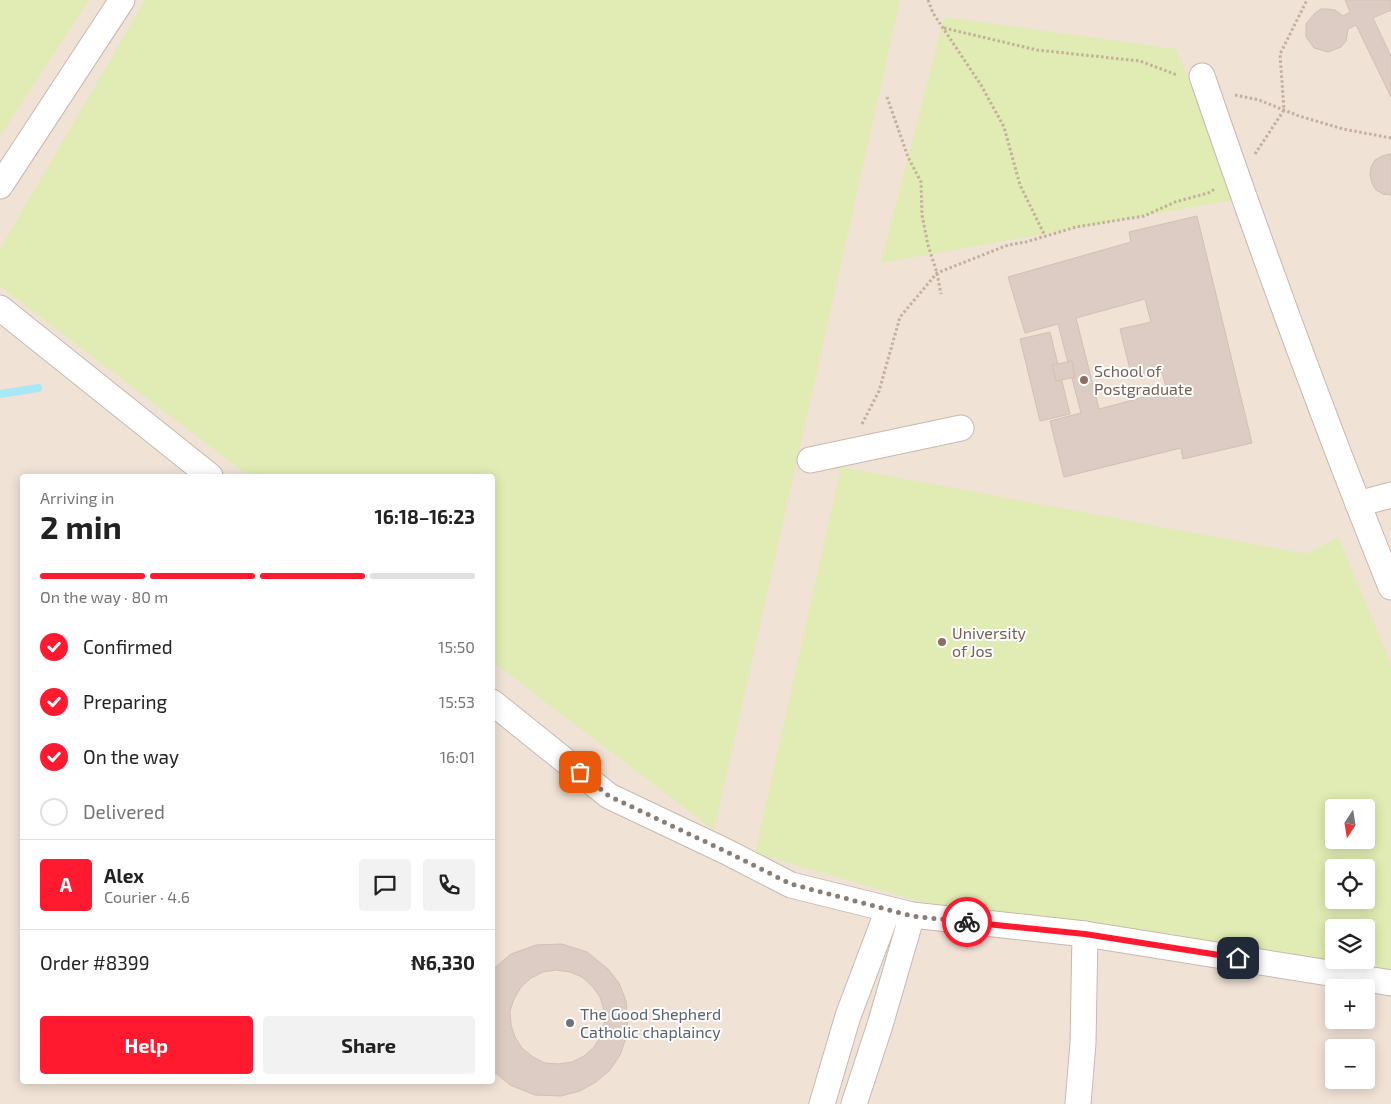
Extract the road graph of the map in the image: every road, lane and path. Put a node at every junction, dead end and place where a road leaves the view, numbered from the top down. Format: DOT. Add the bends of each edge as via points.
graph roads {
  1 [pos="122,0"];
  2 [pos="928,0"];
  3 [pos="1307,0"];
  4 [pos="944,28"];
  5 [pos="1203,80"];
  6 [pos="888,97"];
  7 [pos="1284,110"];
  8 [pos="1391,138"];
  9 [pos="1236,173"];
  10 [pos="0,186"];
  11 [pos="1045,236"];
  12 [pos="937,273"];
  13 [pos="941,294"];
  14 [pos="0,308"];
  15 [pos="961,428"];
  16 [pos="848,452"];
  17 [pos="810,460"];
  18 [pos="208,474"];
  19 [pos="1391,495"];
  20 [pos="1358,504"];
  21 [pos="1391,587"];
  22 [pos="495,704"];
  23 [pos="888,910"];
  24 [pos="912,916"];
  25 [pos="1085,934"];
  26 [pos="1391,983"];
  27 [pos="848,1016"];
  28 [pos="880,1025"];
  29 [pos="822,1104"];
  30 [pos="828,1104"];
  31 [pos="835,1104"];
  32 [pos="854,1104"];
  33 [pos="1078,1104"];
  1 -- 10 [label="street"];
  2 -- 4 [label="path"];
  3 -- 7 [label="path" via="1280,54"];
  4 -- 5 [label="path" via="1037,50 1140,61"];
  4 -- 11 [label="path" via="1004,127 1020,185"];
  5 -- 7 [label="path"];
  5 -- 9 [label="street"];
  6 -- 12 [label="path" via="908,157 921,182 922,215"];
  7 -- 8 [label="path" via="1343,129"];
  7 -- 9 [label="path" via="1256,153"];
  9 -- 11 [label="path" via="1227,183 1208,193 1175,202 1144,216 1076,227"];
  9 -- 20 [label="street" via="1300,354"];
  11 -- 12 [label="path" via="1008,245"];
  12 -- 13 [label="path"];
  12 -- 16 [label="path" via="900,317 879,391"];
  14 -- 18 [label="street"];
  15 -- 16 [label="street"];
  16 -- 17 [label="street"];
  19 -- 20 [label="street"];
  20 -- 21 [label="street"];
  22 -- 23 [label="street" via="609,796 791,884"];
  23 -- 24 [label="street"];
  23 -- 27 [label="street"];
  24 -- 25 [label="street"];
  24 -- 28 [label="street"];
  25 -- 26 [label="street"];
  25 -- 33 [label="street"];
  27 -- 28 [label="street"];
  27 -- 29 [label="street"];
  28 -- 32 [label="street"];
  30 -- 31 [label="street"];
}
